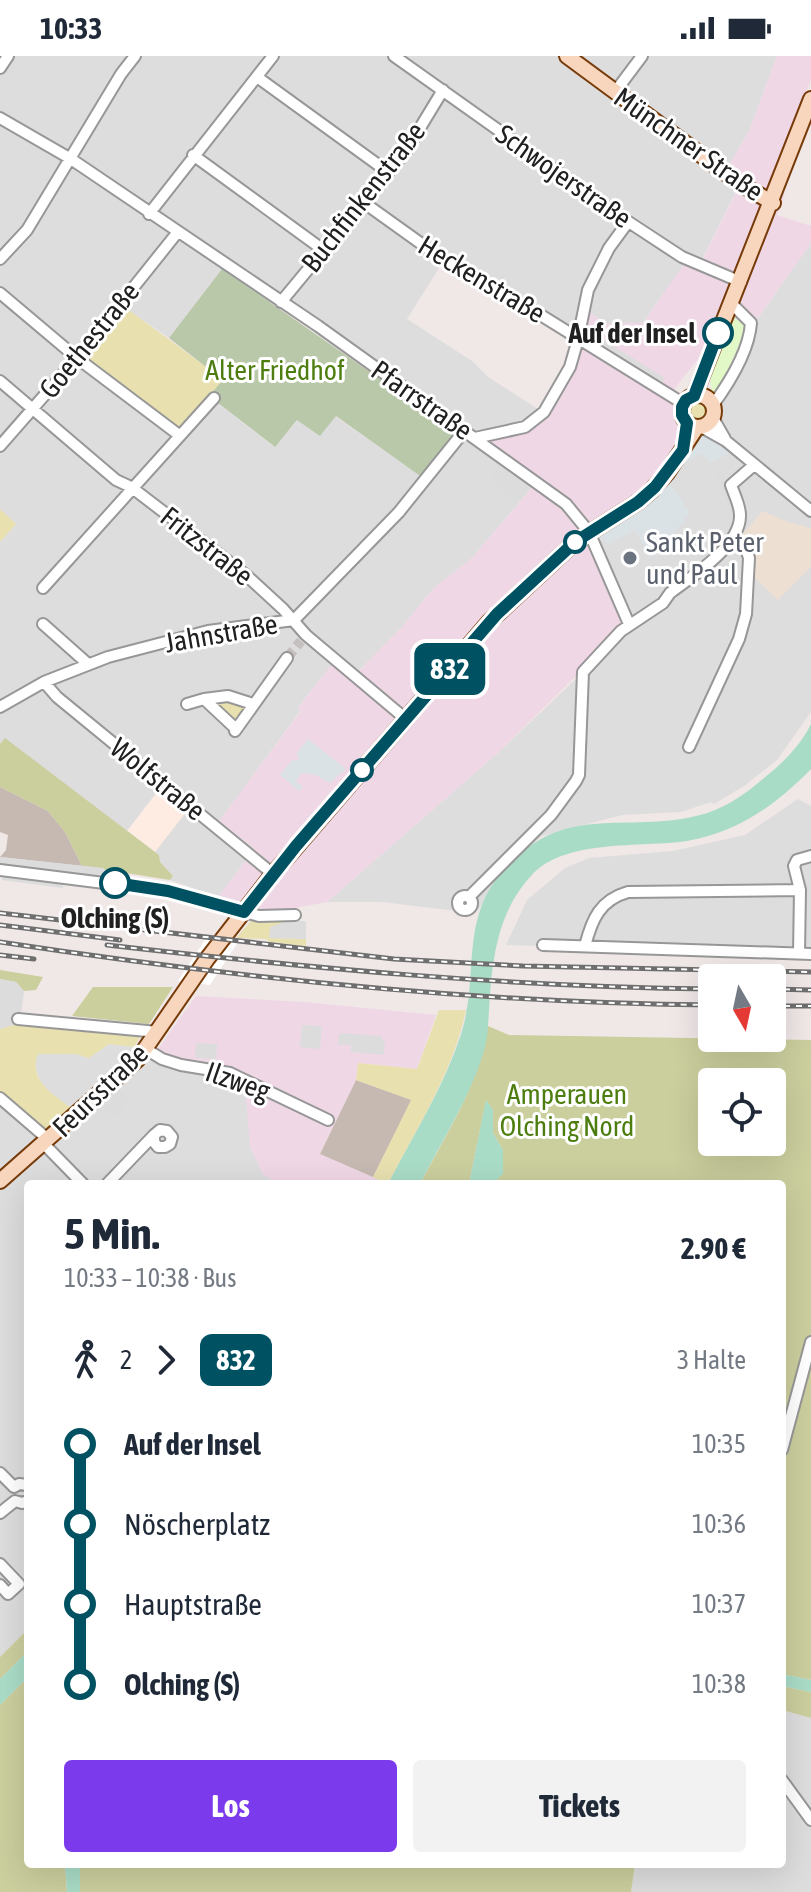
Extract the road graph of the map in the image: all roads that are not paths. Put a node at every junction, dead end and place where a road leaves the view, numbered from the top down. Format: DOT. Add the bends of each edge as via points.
graph roads {
  1 [pos="8,56"];
  2 [pos="135,56"];
  3 [pos="273,56"];
  4 [pos="394,56"];
  5 [pos="567,56"];
  6 [pos="642,56"];
  7 [pos="0,68"];
  8 [pos="257,77"];
  9 [pos="443,90"];
  10 [pos="615,92"];
  11 [pos="811,99"];
  12 [pos="0,118"];
  13 [pos="193,155"];
  14 [pos="71,159"];
  15 [pos="388,172"];
  16 [pos="363,202"];
  17 [pos="773,203"];
  18 [pos="149,214"];
  19 [pos="628,222"];
  20 [pos="177,233"];
  21 [pos="322,249"];
  22 [pos="0,259"];
  23 [pos="741,282"];
  24 [pos="0,293"];
  25 [pos="281,302"];
  26 [pos="732,304"];
  27 [pos="578,339"];
  28 [pos="77,358"];
  29 [pos="0,381"];
  30 [pos="214,398"];
  31 [pos="33,409"];
  32 [pos="699,412"];
  33 [pos="465,430"];
  34 [pos="179,435"];
  35 [pos="475,438"];
  36 [pos="0,446"];
  37 [pos="754,465"];
  38 [pos="131,487"];
  39 [pos="811,511"];
  40 [pos="589,532"];
  41 [pos="733,537"];
  42 [pos="43,588"];
  43 [pos="294,620"];
  44 [pos="43,624"];
  45 [pos="629,624"];
  46 [pos="287,658"];
  47 [pos="88,664"];
  48 [pos="44,682"];
  49 [pos="204,699"];
  50 [pos="187,704"];
  51 [pos="253,704"];
  52 [pos="0,707"];
  53 [pos="407,720"];
  54 [pos="689,747"];
  55 [pos="811,856"];
  56 [pos="0,870"];
  57 [pos="273,874"];
  58 [pos="800,890"];
  59 [pos="469,897"];
  60 [pos="244,912"];
  61 [pos="295,915"];
  62 [pos="543,945"];
  63 [pos="585,946"];
  64 [pos="805,954"];
  65 [pos="18,1019"];
  66 [pos="158,1032"];
  67 [pos="146,1049"];
  68 [pos="0,1098"];
  69 [pos="328,1120"];
  70 [pos="154,1135"];
  71 [pos="43,1139"];
  72 [pos="79,1180"];
  73 [pos="111,1180"];
  74 [pos="0,1181"];
  75 [pos="811,1342"];
  76 [pos="786,1435"];
  77 [pos="0,1473"];
  78 [pos="24,1485"];
  79 [pos="14,1487"];
  80 [pos="15,1501"];
  81 [pos="24,1502"];
  82 [pos="0,1513"];
  83 [pos="2,1570"];
  84 [pos="0,1585"];
  85 [pos="786,1786"];
  86 [pos="811,1820"];
  1 -- 7 [label="street"];
  2 -- 14 [label="street"];
  3 -- 8 [label="street"];
  4 -- 9 [label="street, Schwojerstraße"];
  5 -- 10 [label="street, Münchner Straße"];
  6 -- 10 [label="street"];
  8 -- 13 [label="street"];
  8 -- 15 [label="street"];
  9 -- 15 [label="street, Buchfinkenstraße"];
  9 -- 19 [label="street, Schwojerstraße"];
  10 -- 17 [label="street, Münchner Straße"];
  11 -- 17 [label="street"];
  12 -- 14 [label="street, Pfarrstraße"];
  13 -- 18 [label="street"];
  13 -- 21 [label="street"];
  14 -- 18 [label="street, Pfarrstraße"];
  14 -- 22 [label="street" via="27,230"];
  15 -- 16 [label="street, Buchfinkenstraße"];
  16 -- 21 [label="street, Buchfinkenstraße"];
  16 -- 27 [label="street, Heckenstraße" via="444,260"];
  17 -- 23 [label="street"];
  18 -- 20 [label="street, Pfarrstraße"];
  19 -- 23 [label="street, Schwojerstraße" via="682,257"];
  19 -- 27 [label="street" via="588,290"];
  20 -- 25 [label="street, Pfarrstraße"];
  20 -- 28 [label="street, Goethestraße"];
  21 -- 25 [label="street, Buchfinkenstraße"];
  23 -- 26 [label="street"];
  24 -- 28 [label="street"];
  25 -- 33 [label="street, Pfarrstraße"];
  26 -- 32 [label="street" via="706,365"];
  26 -- 32 [label="street" via="751,323 750,334 723,392"];
  27 -- 32 [label="street, Heckenstraße"];
  27 -- 35 [label="street" via="567,372 533,423"];
  28 -- 31 [label="street, Goethestraße"];
  28 -- 34 [label="street"];
  29 -- 31 [label="street, Fritzstraße"];
  30 -- 34 [label="street"];
  31 -- 36 [label="street, Goethestraße"];
  31 -- 38 [label="street, Fritzstraße"];
  32 -- 37 [label="street, Heckenstraße"];
  32 -- 40 [label="street, Feursstraße" via="683,450 651,491"];
  33 -- 35 [label="street, Pfarrstraße"];
  33 -- 43 [label="street, Jahnstraße" via="399,512"];
  34 -- 38 [label="street"];
  35 -- 40 [label="street, Pfarrstraße" via="566,504"];
  37 -- 39 [label="street, Heckenstraße"];
  37 -- 41 [label="street" via="731,485 740,513"];
  38 -- 42 [label="street"];
  38 -- 43 [label="street, Fritzstraße" via="246,575"];
  40 -- 45 [label="street, Pfarrstraße"];
  40 -- 53 [label="street, Feursstraße" via="497,614"];
  41 -- 45 [label="street" via="663,603"];
  41 -- 54 [label="street" via="749,558 746,614"];
  43 -- 47 [label="street, Jahnstraße" via="208,631"];
  43 -- 53 [label="street, Fritzstraße" via="303,638"];
  44 -- 47 [label="street"];
  45 -- 59 [label="street" via="583,672 576,781 551,815"];
  46 -- 51 [label="street"];
  47 -- 48 [label="street, Jahnstraße"];
  48 -- 52 [label="street, Jahnstraße"];
  48 -- 57 [label="street, Wolfstraße"];
  49 -- 50 [label="street"];
  49 -- 51 [label="street" via="228,696"];
  49 -- 51 [label="street" via="235,730"];
  53 -- 57 [label="street, Feursstraße"];
  55 -- 58 [label="street" via="794,866"];
  56 -- 60 [label="street" via="168,891"];
  57 -- 60 [label="street, Feursstraße"];
  58 -- 63 [label="street" via="628,892 605,902"];
  58 -- 64 [label="street"];
  60 -- 61 [label="street"];
  60 -- 66 [label="street, Feursstraße"];
  62 -- 63 [label="street"];
  63 -- 64 [label="street"];
  65 -- 66 [label="street"];
  66 -- 67 [label="street, Feursstraße"];
  67 -- 69 [label="street, Ilzweg" via="181,1065 230,1073"];
  67 -- 71 [label="street, Feursstraße"];
  68 -- 71 [label="street"];
  70 -- 73 [label="street"];
  71 -- 72 [label="street"];
  71 -- 74 [label="street, Feursstraße"];
  75 -- 76 [label="street"];
  77 -- 79 [label="street"];
  78 -- 79 [label="street"];
  79 -- 80 [label="street"];
  80 -- 81 [label="street"];
  80 -- 82 [label="street"];
  83 -- 84 [label="street" via="19,1584 8,1594"];
  85 -- 86 [label="street"];
}
